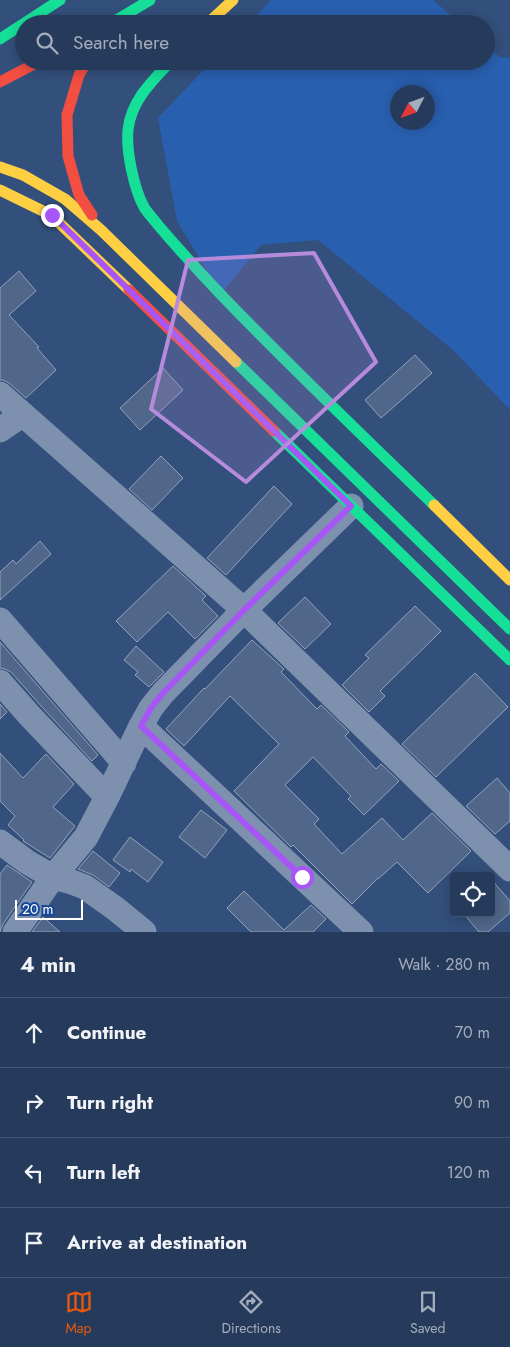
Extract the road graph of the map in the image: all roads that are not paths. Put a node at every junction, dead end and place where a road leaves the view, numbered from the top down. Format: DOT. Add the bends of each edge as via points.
graph roads {
  1 [pos="60,0"];
  2 [pos="150,0"];
  3 [pos="233,0"];
  4 [pos="130,13"];
  5 [pos="37,15"];
  6 [pos="126,15"];
  7 [pos="217,15"];
  8 [pos="15,29"];
  9 [pos="0,39"];
  10 [pos="23,70"];
  11 [pos="82,70"];
  12 [pos="163,70"];
  13 [pos="0,82"];
  14 [pos="0,167"];
  15 [pos="0,190"];
  16 [pos="101,230"];
  17 [pos="0,394"];
  18 [pos="22,415"];
  19 [pos="0,430"];
  20 [pos="351,506"];
  21 [pos="510,580"];
  22 [pos="244,610"];
  23 [pos="0,620"];
  24 [pos="510,629"];
  25 [pos="510,660"];
  26 [pos="0,682"];
  27 [pos="141,726"];
  28 [pos="124,763"];
  29 [pos="107,798"];
  30 [pos="0,842"];
  31 [pos="510,869"];
  32 [pos="53,877"];
  33 [pos="15,932"];
  34 [pos="144,932"];
  35 [pos="362,932"];
  1 -- 5 [label="street"];
  2 -- 4 [label="street"];
  3 -- 7 [label="street"];
  4 -- 6 [label="street"];
  8 -- 9 [label="street"];
  10 -- 13 [label="street"];
  11 -- 16 [label="street" via="67,115 68,156 80,196"];
  12 -- 21 [label="street" via="139,98 129,120 128,145 134,179 144,206 176,248 263,338"];
  14 -- 16 [label="street" via="23,174 65,199"];
  15 -- 20 [label="street" via="52,215"];
  16 -- 24 [label="street"];
  17 -- 18 [label="street"];
  18 -- 19 [label="street"];
  18 -- 22 [label="street"];
  20 -- 22 [label="street"];
  20 -- 25 [label="street"];
  22 -- 27 [label="street" via="163,693"];
  22 -- 31 [label="street"];
  23 -- 28 [label="street"];
  26 -- 29 [label="street"];
  27 -- 28 [label="street"];
  27 -- 35 [label="street"];
  28 -- 29 [label="street"];
  29 -- 32 [label="street" via="86,837"];
  30 -- 32 [label="street"];
  32 -- 33 [label="street"];
  32 -- 34 [label="street" via="85,887"];
}
